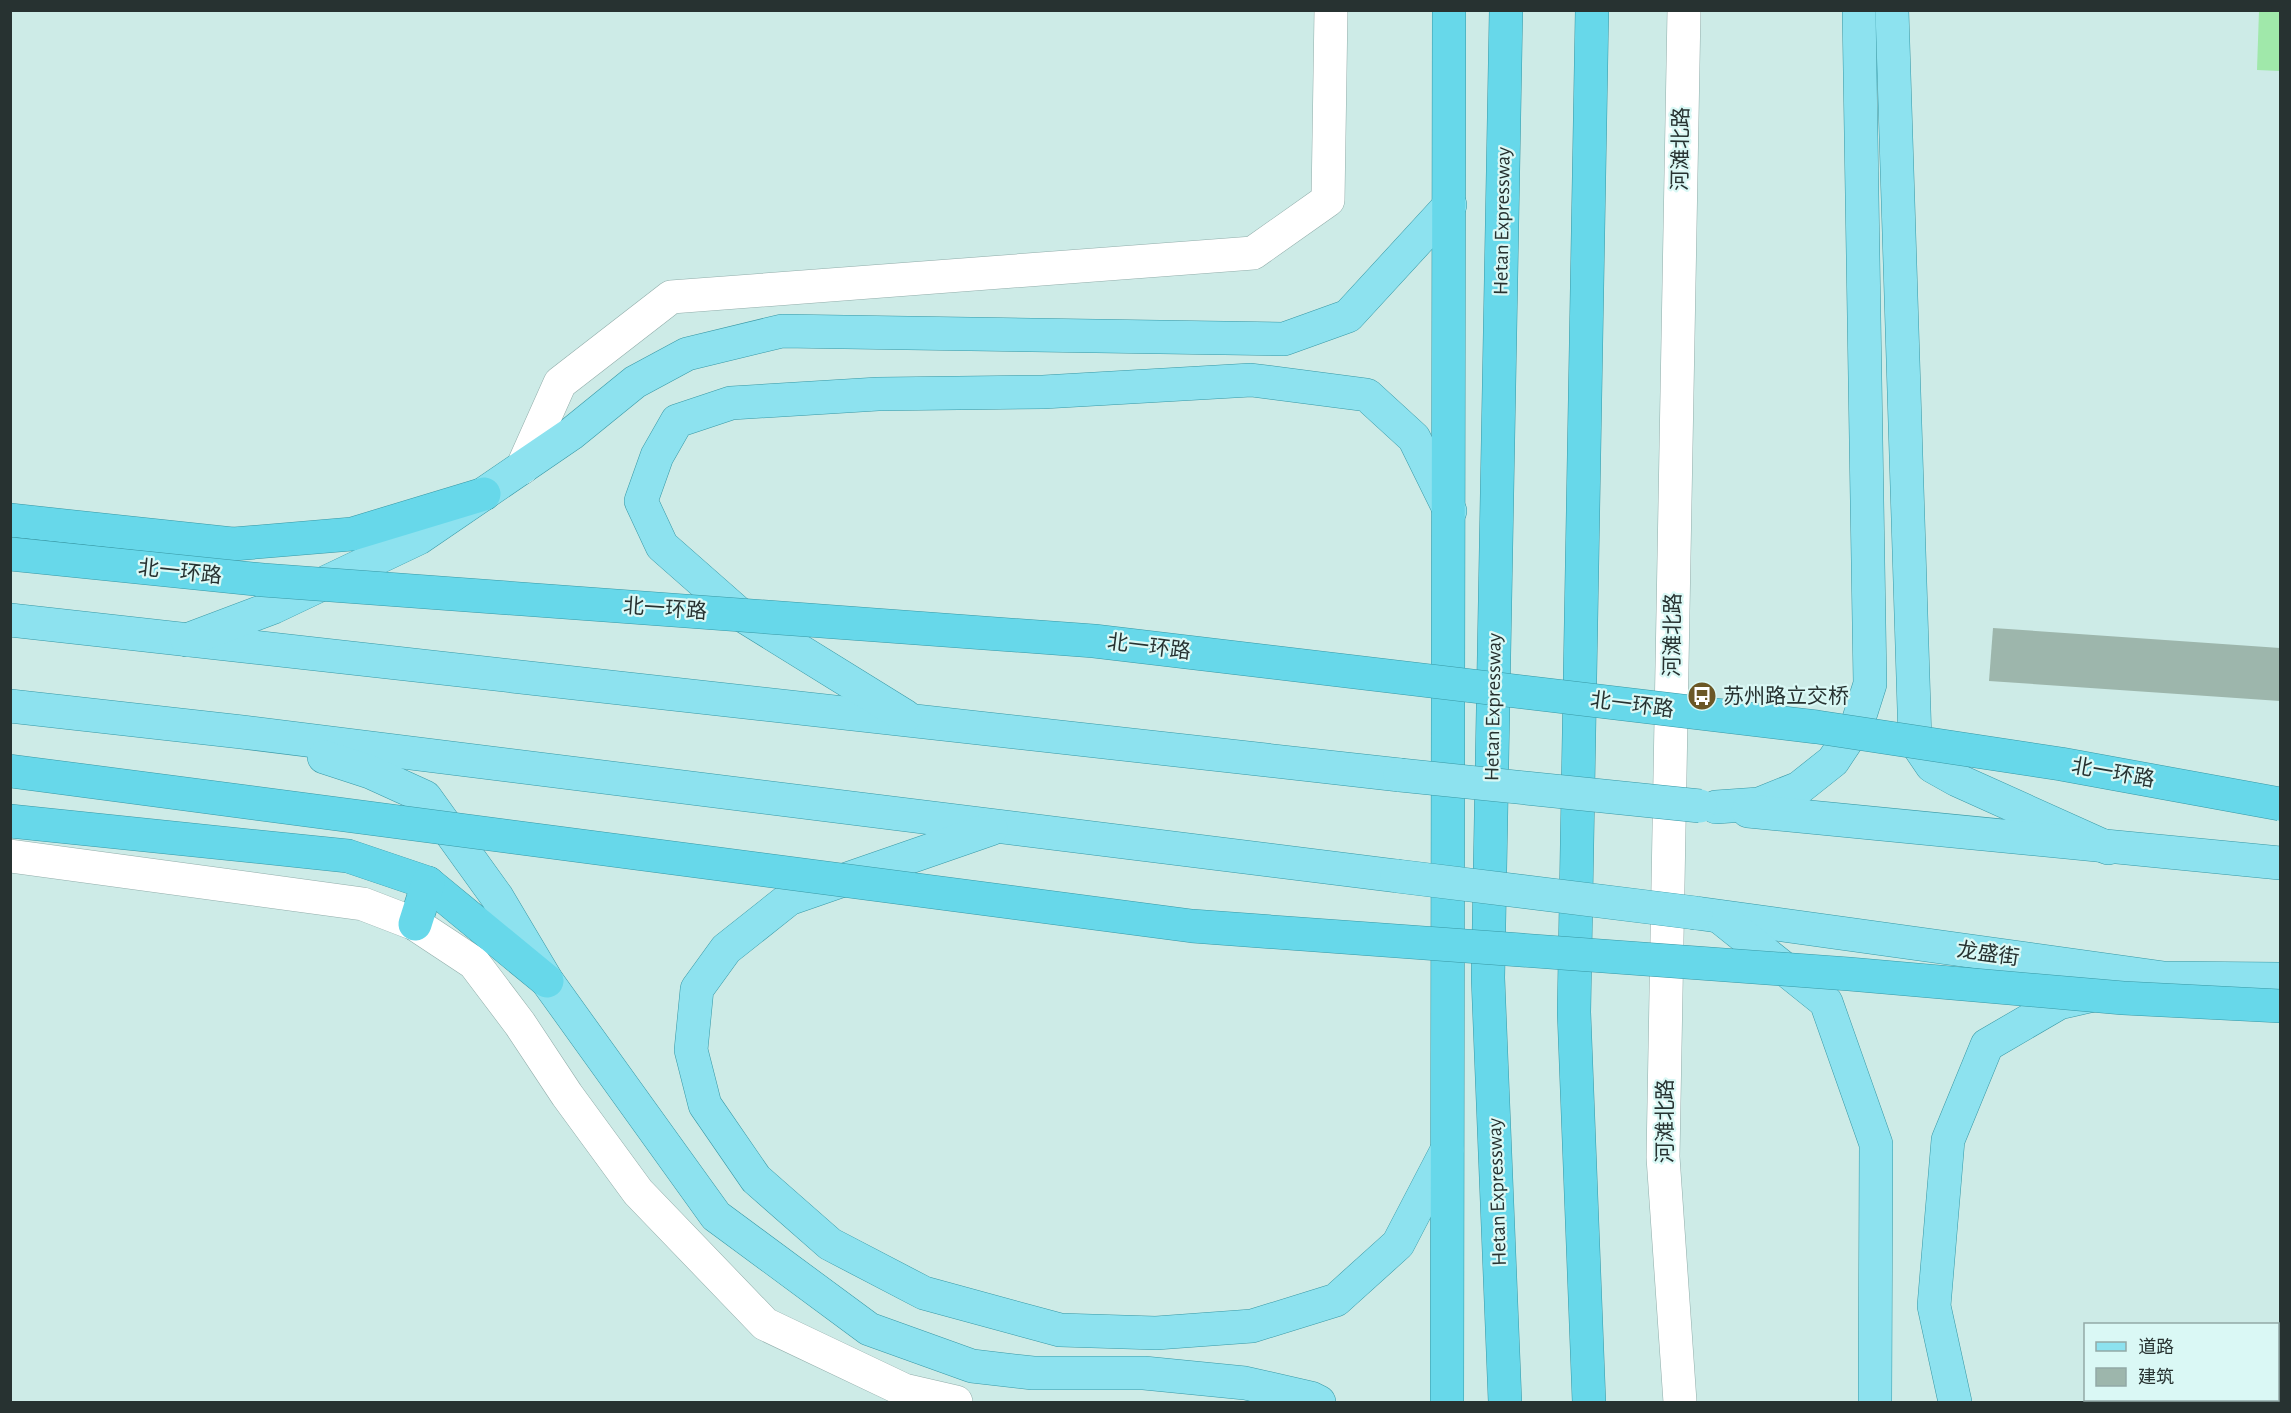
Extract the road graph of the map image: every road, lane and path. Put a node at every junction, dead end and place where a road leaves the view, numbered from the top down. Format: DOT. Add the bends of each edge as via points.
graph roads {
  1 [pos="1331,10"];
  2 [pos="1449,10"];
  3 [pos="1506,10"];
  4 [pos="1592,10"];
  5 [pos="1684,10"];
  6 [pos="1859,10"];
  7 [pos="1892,10"];
  8 [pos="1449,205"];
  9 [pos="522,468"];
  10 [pos="484,494"];
  11 [pos="1450,511"];
  12 [pos="10,520"];
  13 [pos="10,554"];
  14 [pos="10,620"];
  15 [pos="187,640"];
  16 [pos="10,706"];
  17 [pos="912,720"];
  18 [pos="242,732"];
  19 [pos="10,771"];
  20 [pos="2280,804"];
  21 [pos="1708,807"];
  22 [pos="10,821"];
  23 [pos="999,826"];
  24 [pos="2108,848"];
  25 [pos="10,856"];
  26 [pos="2280,863"];
  27 [pos="428,884"];
  28 [pos="1708,915"];
  29 [pos="415,924"];
  30 [pos="2164,978"];
  31 [pos="2280,978"];
  32 [pos="547,981"];
  33 [pos="2280,1006"];
  34 [pos="1447,1150"];
  35 [pos="956,1402"];
  36 [pos="1320,1402"];
  37 [pos="1447,1402"];
  38 [pos="1505,1402"];
  39 [pos="1589,1402"];
  40 [pos="1680,1402"];
  41 [pos="1875,1402"];
  42 [pos="1955,1402"];
  1 -- 9 [label="street" via="1328,200 1253,253 671,297 560,383"];
  2 -- 8 [label="highway"];
  3 -- 38 [label="highway, Hetan Expressway" via="1488,978"];
  4 -- 39 [label="highway" via="1574,1012"];
  5 -- 40 [label="street, 河滩北路" via="1663,1157"];
  6 -- 21 [label="main road" via="1870,684 1857,725 1833,761 1799,788 1760,804"];
  7 -- 24 [label="main road" via="1915,741 1932,766 1957,780"];
  8 -- 9 [label="main road" via="1348,316 1284,339 782,331 687,354 635,382"];
  8 -- 11 [label="highway"];
  9 -- 10 [label="main road"];
  10 -- 12 [label="highway" via="352,534 233,543"];
  10 -- 15 [label="main road" via="419,538 274,607"];
  11 -- 17 [label="main road" via="1414,438 1367,395 1251,380 731,403 677,421 657,456 641,501 662,546 737,612"];
  11 -- 34 [label="highway"];
  13 -- 20 [label="highway, 北一环路, bridge" via="263,580 1094,641 1816,727 2061,764"];
  14 -- 15 [label="main road"];
  15 -- 17 [label="main road"];
  16 -- 18 [label="main road"];
  17 -- 21 [label="main road, bridge"];
  18 -- 23 [label="main road, 龙盛街"];
  18 -- 32 [label="main road" via="370,772 425,797 497,897"];
  19 -- 33 [label="highway, bridge" via="1192,926 2123,998"];
  21 -- 24 [label="main road"];
  22 -- 27 [label="highway" via="348,856"];
  23 -- 28 [label="main road, 龙盛街, bridge"];
  23 -- 34 [label="main road" via="789,899 726,949 697,989 692,1050 705,1106 756,1179 830,1244 924,1293 1060,1329 1156,1333 1252,1326 1336,1300 1398,1244"];
  24 -- 26 [label="main road"];
  25 -- 29 [label="street" via="363,904"];
  27 -- 29 [label="highway"];
  27 -- 32 [label="highway"];
  28 -- 30 [label="main road, 龙盛街"];
  28 -- 41 [label="main road" via="1826,1002 1876,1144"];
  29 -- 35 [label="street" via="474,963 639,1192 765,1324 904,1390"];
  30 -- 31 [label="main road, 龙盛街"];
  30 -- 42 [label="main road" via="2058,1003 1987,1045 1947,1151 1934,1306"];
  32 -- 36 [label="main road" via="716,1216 869,1329 972,1366 1033,1373 1144,1373 1245,1383"];
  34 -- 37 [label="highway"];
}
